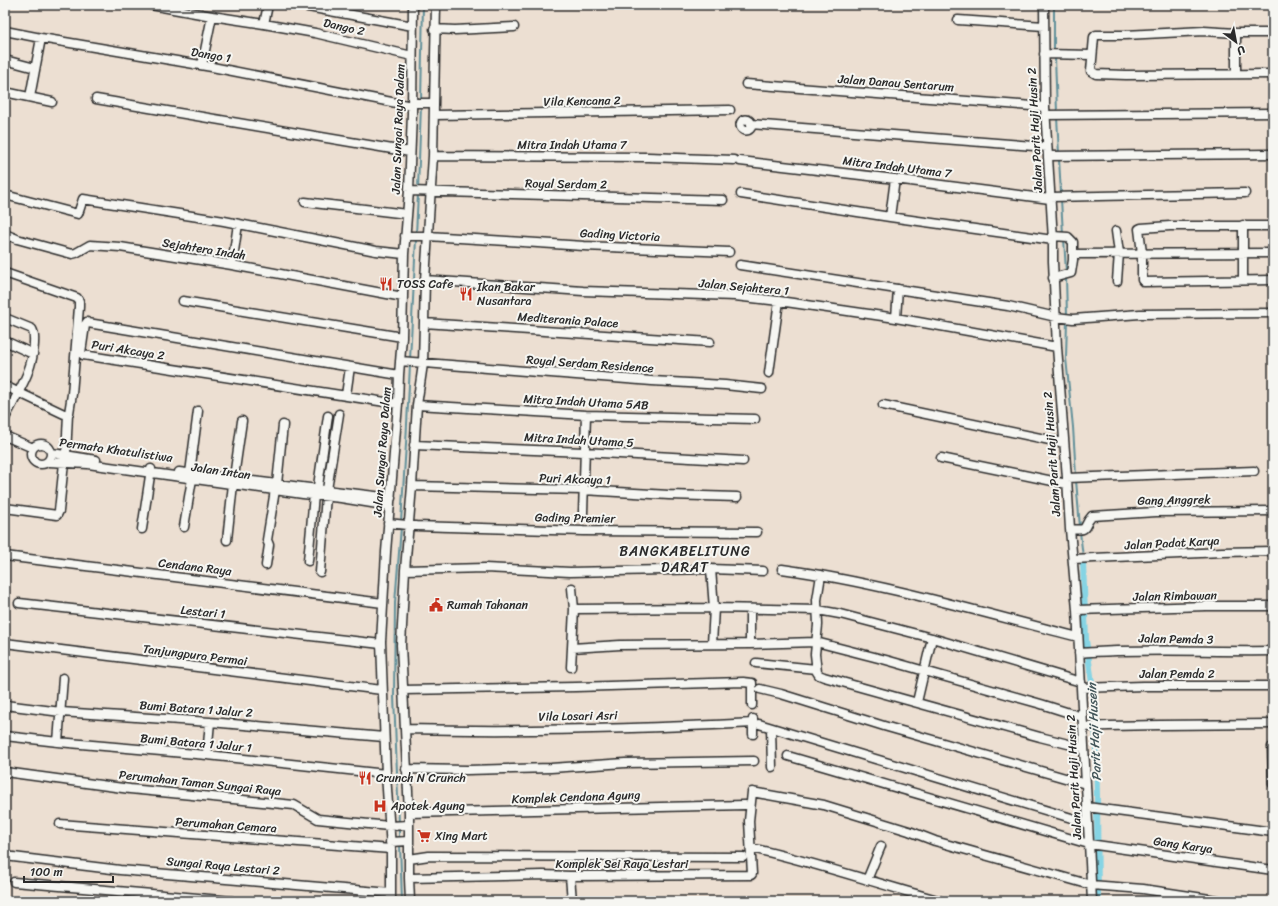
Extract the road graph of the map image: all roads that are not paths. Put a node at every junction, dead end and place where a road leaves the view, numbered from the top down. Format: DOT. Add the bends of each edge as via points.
graph roads {
  1 [pos="151,5"];
  2 [pos="268,5"];
  3 [pos="298,5"];
  4 [pos="413,5"];
  5 [pos="436,5"];
  6 [pos="1044,5"];
  7 [pos="212,16"];
  8 [pos="958,20"];
  9 [pos="264,24"];
  10 [pos="413,26"];
  11 [pos="1044,26"];
  12 [pos="514,27"];
  13 [pos="434,29"];
  14 [pos="5,31"];
  15 [pos="1236,33"];
  16 [pos="1273,33"];
  17 [pos="41,38"];
  18 [pos="1046,54"];
  19 [pos="1092,55"];
  20 [pos="412,56"];
  21 [pos="5,60"];
  22 [pos="202,65"];
  23 [pos="35,68"];
  24 [pos="1236,74"];
  25 [pos="1273,74"];
  26 [pos="746,84"];
  27 [pos="5,92"];
  28 [pos="30,97"];
  29 [pos="96,99"];
  30 [pos="52,102"];
  31 [pos="431,103"];
  32 [pos="413,104"];
  33 [pos="1045,107"];
  34 [pos="730,110"];
  35 [pos="1273,113"];
  36 [pos="1045,115"];
  37 [pos="434,116"];
  38 [pos="751,124"];
  39 [pos="1047,147"];
  40 [pos="410,152"];
  41 [pos="1273,154"];
  42 [pos="433,156"];
  43 [pos="1053,156"];
  44 [pos="895,179"];
  45 [pos="414,191"];
  46 [pos="431,192"];
  47 [pos="1245,193"];
  48 [pos="741,194"];
  49 [pos="5,195"];
  50 [pos="1056,197"];
  51 [pos="723,200"];
  52 [pos="305,202"];
  53 [pos="407,214"];
  54 [pos="890,217"];
  55 [pos="238,224"];
  56 [pos="1243,226"];
  57 [pos="1273,226"];
  58 [pos="1116,231"];
  59 [pos="5,234"];
  60 [pos="407,236"];
  61 [pos="428,236"];
  62 [pos="1058,237"];
  63 [pos="729,252"];
  64 [pos="1119,253"];
  65 [pos="1142,253"];
  66 [pos="1243,253"];
  67 [pos="1273,253"];
  68 [pos="404,254"];
  69 [pos="1073,254"];
  70 [pos="232,265"];
  71 [pos="740,265"];
  72 [pos="5,273"];
  73 [pos="1054,278"];
  74 [pos="425,280"];
  75 [pos="1243,280"];
  76 [pos="1273,280"];
  77 [pos="1117,281"];
  78 [pos="898,290"];
  79 [pos="403,296"];
  80 [pos="183,301"];
  81 [pos="779,301"];
  82 [pos="1273,313"];
  83 [pos="1060,317"];
  84 [pos="5,318"];
  85 [pos="896,318"];
  86 [pos="424,324"];
  87 [pos="402,337"];
  88 [pos="5,341"];
  89 [pos="710,342"];
  90 [pos="1057,347"];
  91 [pos="33,354"];
  92 [pos="403,361"];
  93 [pos="420,363"];
  94 [pos="350,367"];
  95 [pos="769,373"];
  96 [pos="399,375"];
  97 [pos="5,386"];
  98 [pos="762,389"];
  99 [pos="18,392"];
  100 [pos="346,395"];
  101 [pos="398,404"];
  102 [pos="416,405"];
  103 [pos="883,405"];
  104 [pos="198,411"];
  105 [pos="68,414"];
  106 [pos="339,414"];
  107 [pos="586,415"];
  108 [pos="328,416"];
  109 [pos="5,418"];
  110 [pos="755,418"];
  111 [pos="242,421"];
  112 [pos="283,425"];
  113 [pos="5,436"];
  114 [pos="5,441"];
  115 [pos="1064,443"];
  116 [pos="414,445"];
  117 [pos="32,450"];
  118 [pos="584,452"];
  119 [pos="52,453"];
  120 [pos="941,458"];
  121 [pos="65,459"];
  122 [pos="743,460"];
  123 [pos="49,462"];
  124 [pos="150,471"];
  125 [pos="1254,471"];
  126 [pos="191,476"];
  127 [pos="1069,480"];
  128 [pos="233,481"];
  129 [pos="412,486"];
  130 [pos="276,487"];
  131 [pos="583,490"];
  132 [pos="320,493"];
  133 [pos="737,497"];
  134 [pos="391,498"];
  135 [pos="390,506"];
  136 [pos="5,508"];
  137 [pos="1273,511"];
  138 [pos="583,513"];
  139 [pos="390,523"];
  140 [pos="408,525"];
  141 [pos="184,528"];
  142 [pos="142,529"];
  143 [pos="1072,529"];
  144 [pos="756,532"];
  145 [pos="227,540"];
  146 [pos="1273,551"];
  147 [pos="5,556"];
  148 [pos="1076,559"];
  149 [pos="308,561"];
  150 [pos="266,565"];
  151 [pos="711,569"];
  152 [pos="782,569"];
  153 [pos="405,570"];
  154 [pos="763,571"];
  155 [pos="320,572"];
  156 [pos="821,575"];
  157 [pos="572,588"];
  158 [pos="21,603"];
  159 [pos="383,603"];
  160 [pos="1273,606"];
  161 [pos="714,608"];
  162 [pos="750,608"];
  163 [pos="574,609"];
  164 [pos="818,610"];
  165 [pos="1077,610"];
  166 [pos="1078,637"];
  167 [pos="932,638"];
  168 [pos="816,642"];
  169 [pos="5,643"];
  170 [pos="381,644"];
  171 [pos="712,644"];
  172 [pos="750,644"];
  173 [pos="572,648"];
  174 [pos="1273,651"];
  175 [pos="1083,652"];
  176 [pos="756,663"];
  177 [pos="571,667"];
  178 [pos="816,669"];
  179 [pos="925,672"];
  180 [pos="63,678"];
  181 [pos="1081,685"];
  182 [pos="1273,686"];
  183 [pos="760,689"];
  184 [pos="382,690"];
  185 [pos="403,690"];
  186 [pos="916,702"];
  187 [pos="5,705"];
  188 [pos="752,705"];
  189 [pos="61,712"];
  190 [pos="1082,717"];
  191 [pos="210,722"];
  192 [pos="755,722"];
  193 [pos="1273,724"];
  194 [pos="1090,727"];
  195 [pos="771,728"];
  196 [pos="405,729"];
  197 [pos="753,734"];
  198 [pos="5,736"];
  199 [pos="384,737"];
  200 [pos="58,742"];
  201 [pos="1272,747"];
  202 [pos="1084,748"];
  203 [pos="207,755"];
  204 [pos="788,756"];
  205 [pos="754,761"];
  206 [pos="772,767"];
  207 [pos="406,769"];
  208 [pos="5,772"];
  209 [pos="386,774"];
  210 [pos="1086,784"];
  211 [pos="1273,784"];
  212 [pos="745,805"];
  213 [pos="1093,808"];
  214 [pos="408,814"];
  215 [pos="1088,823"];
  216 [pos="60,824"];
  217 [pos="405,825"];
  218 [pos="391,826"];
  219 [pos="1273,832"];
  220 [pos="406,841"];
  221 [pos="392,844"];
  222 [pos="1095,845"];
  223 [pos="881,846"];
  224 [pos="751,848"];
  225 [pos="5,856"];
  226 [pos="743,857"];
  227 [pos="409,859"];
  228 [pos="1273,870"];
  229 [pos="570,876"];
  230 [pos="409,878"];
  231 [pos="867,880"];
  232 [pos="14,882"];
  233 [pos="1097,885"];
  234 [pos="391,897"];
  235 [pos="232,901"];
  236 [pos="410,901"];
  237 [pos="572,901"];
  238 [pos="941,901"];
  239 [pos="1092,901"];
  240 [pos="1224,901"];
  1 -- 7 [label="street, Dango 2"];
  2 -- 9 [label="street"];
  3 -- 10 [label="street"];
  4 -- 10 [label="street, Jalan Sungai Raya Dalam"];
  5 -- 13 [label="street"];
  6 -- 11 [label="street, Jalan Parit Haji Husin 2"];
  7 -- 9 [label="street, Dango 2"];
  7 -- 22 [label="street"];
  8 -- 11 [label="street"];
  9 -- 20 [label="street, Dango 2"];
  10 -- 20 [label="street, Jalan Sungai Raya Dalam"];
  11 -- 18 [label="street, Jalan Parit Haji Husin 2"];
  12 -- 13 [label="street"];
  13 -- 31 [label="street"];
  14 -- 17 [label="street, Dango 1"];
  15 -- 16 [label="street"];
  15 -- 19 [label="street" via="1204,31 1096,35"];
  15 -- 24 [label="street"];
  17 -- 22 [label="street, Dango 1"];
  17 -- 23 [label="street"];
  18 -- 19 [label="street"];
  18 -- 33 [label="street, Jalan Parit Haji Husin 2"];
  19 -- 24 [label="street" via="1091,71 1096,74"];
  20 -- 32 [label="street, Jalan Sungai Raya Dalam"];
  21 -- 23 [label="street"];
  22 -- 32 [label="street, Dango 1"];
  23 -- 28 [label="street"];
  24 -- 25 [label="street"];
  26 -- 33 [label="street, Jalan Danau Sentarum"];
  27 -- 28 [label="street"];
  28 -- 30 [label="street"];
  29 -- 40 [label="street"];
  31 -- 32 [label="street, Dango 1"];
  31 -- 37 [label="street"];
  32 -- 40 [label="street, Jalan Sungai Raya Dalam"];
  33 -- 36 [label="street, Jalan Parit Haji Husin 2"];
  34 -- 37 [label="street, Vila Kencana 2"];
  35 -- 36 [label="street"];
  36 -- 39 [label="street, Jalan Parit Haji Husin 2"];
  37 -- 42 [label="street"];
  38 -- 39 [label="street"];
  39 -- 43 [label="street, Jalan Parit Haji Husin 2"];
  40 -- 45 [label="street, Jalan Sungai Raya Dalam"];
  41 -- 43 [label="street"];
  42 -- 44 [label="street, Mitra Indah Utama 7" via="648,157 737,161"];
  42 -- 46 [label="street"];
  43 -- 50 [label="street, Jalan Parit Haji Husin 2"];
  44 -- 50 [label="street, Mitra Indah Utama 7"];
  44 -- 54 [label="street"];
  45 -- 46 [label="street, Royal Serdam 2"];
  45 -- 53 [label="street, Jalan Sungai Raya Dalam"];
  46 -- 51 [label="street, Royal Serdam 2"];
  46 -- 61 [label="street"];
  47 -- 50 [label="street, Mitra Indah Utama 7"];
  48 -- 54 [label="street"];
  49 -- 55 [label="street" via="78,214 82,199"];
  50 -- 62 [label="street, Jalan Parit Haji Husin 2"];
  52 -- 53 [label="street"];
  53 -- 60 [label="street, Jalan Sungai Raya Dalam"];
  54 -- 62 [label="street"];
  55 -- 68 [label="street" via="376,251"];
  55 -- 70 [label="street"];
  56 -- 57 [label="street"];
  56 -- 65 [label="street" via="1141,228 1139,230"];
  56 -- 66 [label="street"];
  58 -- 64 [label="street"];
  59 -- 70 [label="street, Sejahtera Indah" via="72,254 94,245"];
  60 -- 61 [label="street, Gading Victoria"];
  60 -- 68 [label="street, Jalan Sungai Raya Dalam"];
  61 -- 63 [label="street, Gading Victoria"];
  61 -- 74 [label="street"];
  62 -- 69 [label="street" via="1073,242"];
  62 -- 73 [label="street, Jalan Parit Haji Husin 2"];
  64 -- 65 [label="street"];
  64 -- 69 [label="street"];
  64 -- 77 [label="street"];
  65 -- 66 [label="street"];
  65 -- 75 [label="street" via="1144,282"];
  66 -- 67 [label="street"];
  66 -- 75 [label="street"];
  68 -- 79 [label="street, Jalan Sungai Raya Dalam"];
  69 -- 73 [label="street" via="1072,266 1066,274"];
  70 -- 79 [label="street, Sejahtera Indah"];
  71 -- 78 [label="street"];
  72 -- 105 [label="street" via="73,296 79,301 72,394"];
  73 -- 83 [label="street, Jalan Parit Haji Husin 2"];
  74 -- 81 [label="street, Jalan Sejahtera 1" via="583,291 734,296"];
  74 -- 86 [label="street"];
  75 -- 76 [label="street"];
  78 -- 83 [label="street" via="1008,306"];
  78 -- 85 [label="street"];
  79 -- 87 [label="street, Jalan Sungai Raya Dalam"];
  80 -- 87 [label="street"];
  81 -- 85 [label="street, Jalan Sejahtera 1"];
  81 -- 95 [label="street"];
  82 -- 83 [label="street" via="1140,314 1073,319"];
  83 -- 90 [label="street, Jalan Parit Haji Husin 2"];
  84 -- 91 [label="street" via="32,329"];
  85 -- 90 [label="street, Jalan Sejahtera 1"];
  86 -- 89 [label="street, Mediterania Palace"];
  86 -- 93 [label="street"];
  87 -- 92 [label="street, Jalan Sungai Raya Dalam"];
  88 -- 91 [label="street"];
  90 -- 115 [label="street, Jalan Parit Haji Husin 2"];
  91 -- 99 [label="street" via="32,362"];
  92 -- 93 [label="street, Royal Serdam Residence"];
  92 -- 96 [label="street, Jalan Sungai Raya Dalam"];
  93 -- 98 [label="street, Royal Serdam Residence"];
  93 -- 102 [label="street"];
  94 -- 96 [label="street, Puri Akcaya 2"];
  94 -- 100 [label="street"];
  94 -- 100 [label="street, Puri Akcaya 2" via="88,322 85,325 81,353 83,356"];
  96 -- 101 [label="street, Jalan Sungai Raya Dalam"];
  97 -- 99 [label="street"];
  99 -- 105 [label="street"];
  99 -- 109 [label="street"];
  100 -- 101 [label="street, Puri Akcaya 2"];
  101 -- 134 [label="street, Jalan Sungai Raya Dalam"];
  102 -- 107 [label="street, Mitra Indah Utama 5AB"];
  102 -- 116 [label="street"];
  103 -- 115 [label="street"];
  104 -- 126 [label="street"];
  105 -- 121 [label="street"];
  106 -- 132 [label="street"];
  107 -- 110 [label="street, Mitra Indah Utama 5AB"];
  107 -- 118 [label="street"];
  108 -- 132 [label="street"];
  111 -- 128 [label="street"];
  112 -- 130 [label="street"];
  113 -- 117 [label="street"];
  114 -- 117 [label="street"];
  115 -- 127 [label="street, Jalan Parit Haji Husin 2"];
  116 -- 118 [label="street, Mitra Indah Utama 5"];
  116 -- 129 [label="street"];
  117 -- 119 [label="street" via="36,445 43,444 49,447"];
  117 -- 123 [label="street" via="32,460 37,464"];
  118 -- 122 [label="street, Mitra Indah Utama 5"];
  118 -- 131 [label="street"];
  119 -- 121 [label="street, Permata Khatulistiwa"];
  119 -- 123 [label="street"];
  120 -- 127 [label="street"];
  121 -- 123 [label="street"];
  121 -- 124 [label="street, Permata Khatulistiwa"];
  121 -- 136 [label="street" via="57,515"];
  124 -- 126 [label="street, Permata Khatulistiwa"];
  124 -- 142 [label="street"];
  125 -- 127 [label="street" via="1081,477"];
  126 -- 128 [label="street, Permata Khatulistiwa"];
  126 -- 141 [label="street"];
  127 -- 143 [label="street, Jalan Parit Haji Husin 2"];
  128 -- 130 [label="street, Permata Khatulistiwa"];
  128 -- 145 [label="street"];
  129 -- 131 [label="street, Puri Akcaya 1"];
  129 -- 140 [label="street"];
  130 -- 132 [label="street, Permata Khatulistiwa"];
  130 -- 150 [label="street" via="267,540 269,545"];
  131 -- 133 [label="street, Puri Akcaya 1"];
  131 -- 138 [label="street"];
  132 -- 134 [label="street, Permata Khatulistiwa"];
  132 -- 135 [label="street"];
  132 -- 149 [label="street"];
  132 -- 155 [label="street"];
  134 -- 135 [label="street, Jalan Sungai Raya Dalam"];
  135 -- 139 [label="street, Jalan Sungai Raya Dalam"];
  137 -- 143 [label="street, Gang Anggrek" via="1156,512 1092,516 1083,530"];
  139 -- 140 [label="street, Gading Premier"];
  139 -- 159 [label="street, Jalan Sungai Raya Dalam"];
  140 -- 144 [label="street, Gading Premier" via="583,531"];
  140 -- 153 [label="street"];
  143 -- 148 [label="street, Jalan Parit Haji Husin 2"];
  146 -- 148 [label="street, Jalan Padat Karya"];
  147 -- 159 [label="street, Cendana Raya"];
  148 -- 165 [label="street, Jalan Parit Haji Husin 2"];
  151 -- 153 [label="street" via="570,572 485,568"];
  151 -- 154 [label="street"];
  151 -- 161 [label="street"];
  152 -- 156 [label="street"];
  153 -- 185 [label="street" via="401,645"];
  156 -- 164 [label="street"];
  156 -- 166 [label="street" via="926,598"];
  157 -- 163 [label="street"];
  158 -- 170 [label="street, Lestari 1"];
  159 -- 170 [label="street, Jalan Sungai Raya Dalam"];
  160 -- 165 [label="street, Jalan Rimbawan"];
  161 -- 162 [label="street"];
  161 -- 163 [label="street"];
  161 -- 171 [label="street"];
  162 -- 164 [label="street"];
  162 -- 172 [label="street"];
  163 -- 173 [label="street"];
  164 -- 167 [label="street"];
  164 -- 168 [label="street"];
  165 -- 166 [label="street, Jalan Parit Haji Husin 2"];
  166 -- 175 [label="street, Jalan Parit Haji Husin 2"];
  167 -- 179 [label="street"];
  167 -- 181 [label="street"];
  168 -- 172 [label="street"];
  168 -- 178 [label="street"];
  168 -- 179 [label="street"];
  169 -- 184 [label="street, Tanjungpura Permai"];
  170 -- 184 [label="street, Jalan Sungai Raya Dalam"];
  171 -- 172 [label="street"];
  171 -- 173 [label="street"];
  173 -- 177 [label="street"];
  174 -- 175 [label="street, Jalan Pemda 3"];
  175 -- 181 [label="street, Jalan Parit Haji Husin 2"];
  176 -- 178 [label="street"];
  178 -- 186 [label="street" via="819,675 824,677"];
  179 -- 186 [label="street"];
  179 -- 190 [label="street"];
  180 -- 189 [label="street"];
  181 -- 182 [label="street, Jalan Pemda 2"];
  181 -- 190 [label="street, Jalan Parit Haji Husin 2"];
  183 -- 210 [label="street"];
  184 -- 199 [label="street, Jalan Sungai Raya Dalam"];
  185 -- 188 [label="street" via="576,688 743,682 752,684"];
  185 -- 196 [label="street"];
  186 -- 202 [label="street"];
  187 -- 189 [label="street, Bumi Batara 1 Jalur 2"];
  189 -- 191 [label="street, Bumi Batara 1 Jalur 2"];
  189 -- 200 [label="street"];
  190 -- 194 [label="street, Jalan Parit Haji Husin 2"];
  191 -- 199 [label="street, Bumi Batara 1 Jalur 2"];
  191 -- 203 [label="street"];
  192 -- 195 [label="street"];
  192 -- 196 [label="street, Vila Losari Asri" via="558,729"];
  192 -- 197 [label="street"];
  193 -- 194 [label="street"];
  194 -- 202 [label="street, Jalan Parit Haji Husin 2"];
  195 -- 206 [label="street"];
  195 -- 215 [label="street"];
  196 -- 207 [label="street"];
  198 -- 200 [label="street, Bumi Batara 1 Jalur 1"];
  199 -- 209 [label="street, Jalan Sungai Raya Dalam"];
  200 -- 203 [label="street, Bumi Batara 1 Jalur 1"];
  201 -- 211 [label="street"];
  202 -- 210 [label="street, Jalan Parit Haji Husin 2"];
  203 -- 209 [label="street, Bumi Batara 1 Jalur 1"];
  204 -- 222 [label="street, Gang Karya"];
  205 -- 207 [label="street" via="625,763 467,770"];
  207 -- 214 [label="street"];
  208 -- 218 [label="street, Perumahan Taman Sungai Raya" via="130,789 294,805 318,819"];
  209 -- 218 [label="street, Jalan Sungai Raya Dalam"];
  210 -- 213 [label="street, Jalan Parit Haji Husin 2"];
  212 -- 214 [label="street, Komplek Cendana Agung"];
  213 -- 215 [label="street, Jalan Parit Haji Husin 2"];
  213 -- 219 [label="street"];
  214 -- 217 [label="street"];
  215 -- 222 [label="street, Jalan Parit Haji Husin 2"];
  216 -- 221 [label="street, Perumahan Cemara"];
  217 -- 218 [label="street, Perumahan Taman Sungai Raya"];
  217 -- 220 [label="street"];
  218 -- 221 [label="street, Jalan Sungai Raya Dalam"];
  220 -- 221 [label="street, Perumahan Cemara"];
  220 -- 227 [label="street"];
  221 -- 234 [label="street, Jalan Sungai Raya Dalam"];
  222 -- 228 [label="street, Gang Karya"];
  222 -- 233 [label="street, Jalan Parit Haji Husin 2"];
  223 -- 231 [label="street"];
  224 -- 229 [label="street, Komplek Sei Raya Lestari" via="751,875"];
  224 -- 231 [label="street"];
  224 -- 233 [label="street, Komplek Sei Raya Lestari" via="752,792 824,805 935,841"];
  225 -- 234 [label="street, Sungai Raya Lestari 2"];
  226 -- 227 [label="street" via="429,856"];
  227 -- 230 [label="street"];
  229 -- 230 [label="street, Komplek Sei Raya Lestari"];
  229 -- 237 [label="street"];
  230 -- 236 [label="street"];
  231 -- 238 [label="street"];
  232 -- 235 [label="street"];
  233 -- 239 [label="street, Jalan Parit Haji Husin 2"];
  233 -- 240 [label="street"];
}
